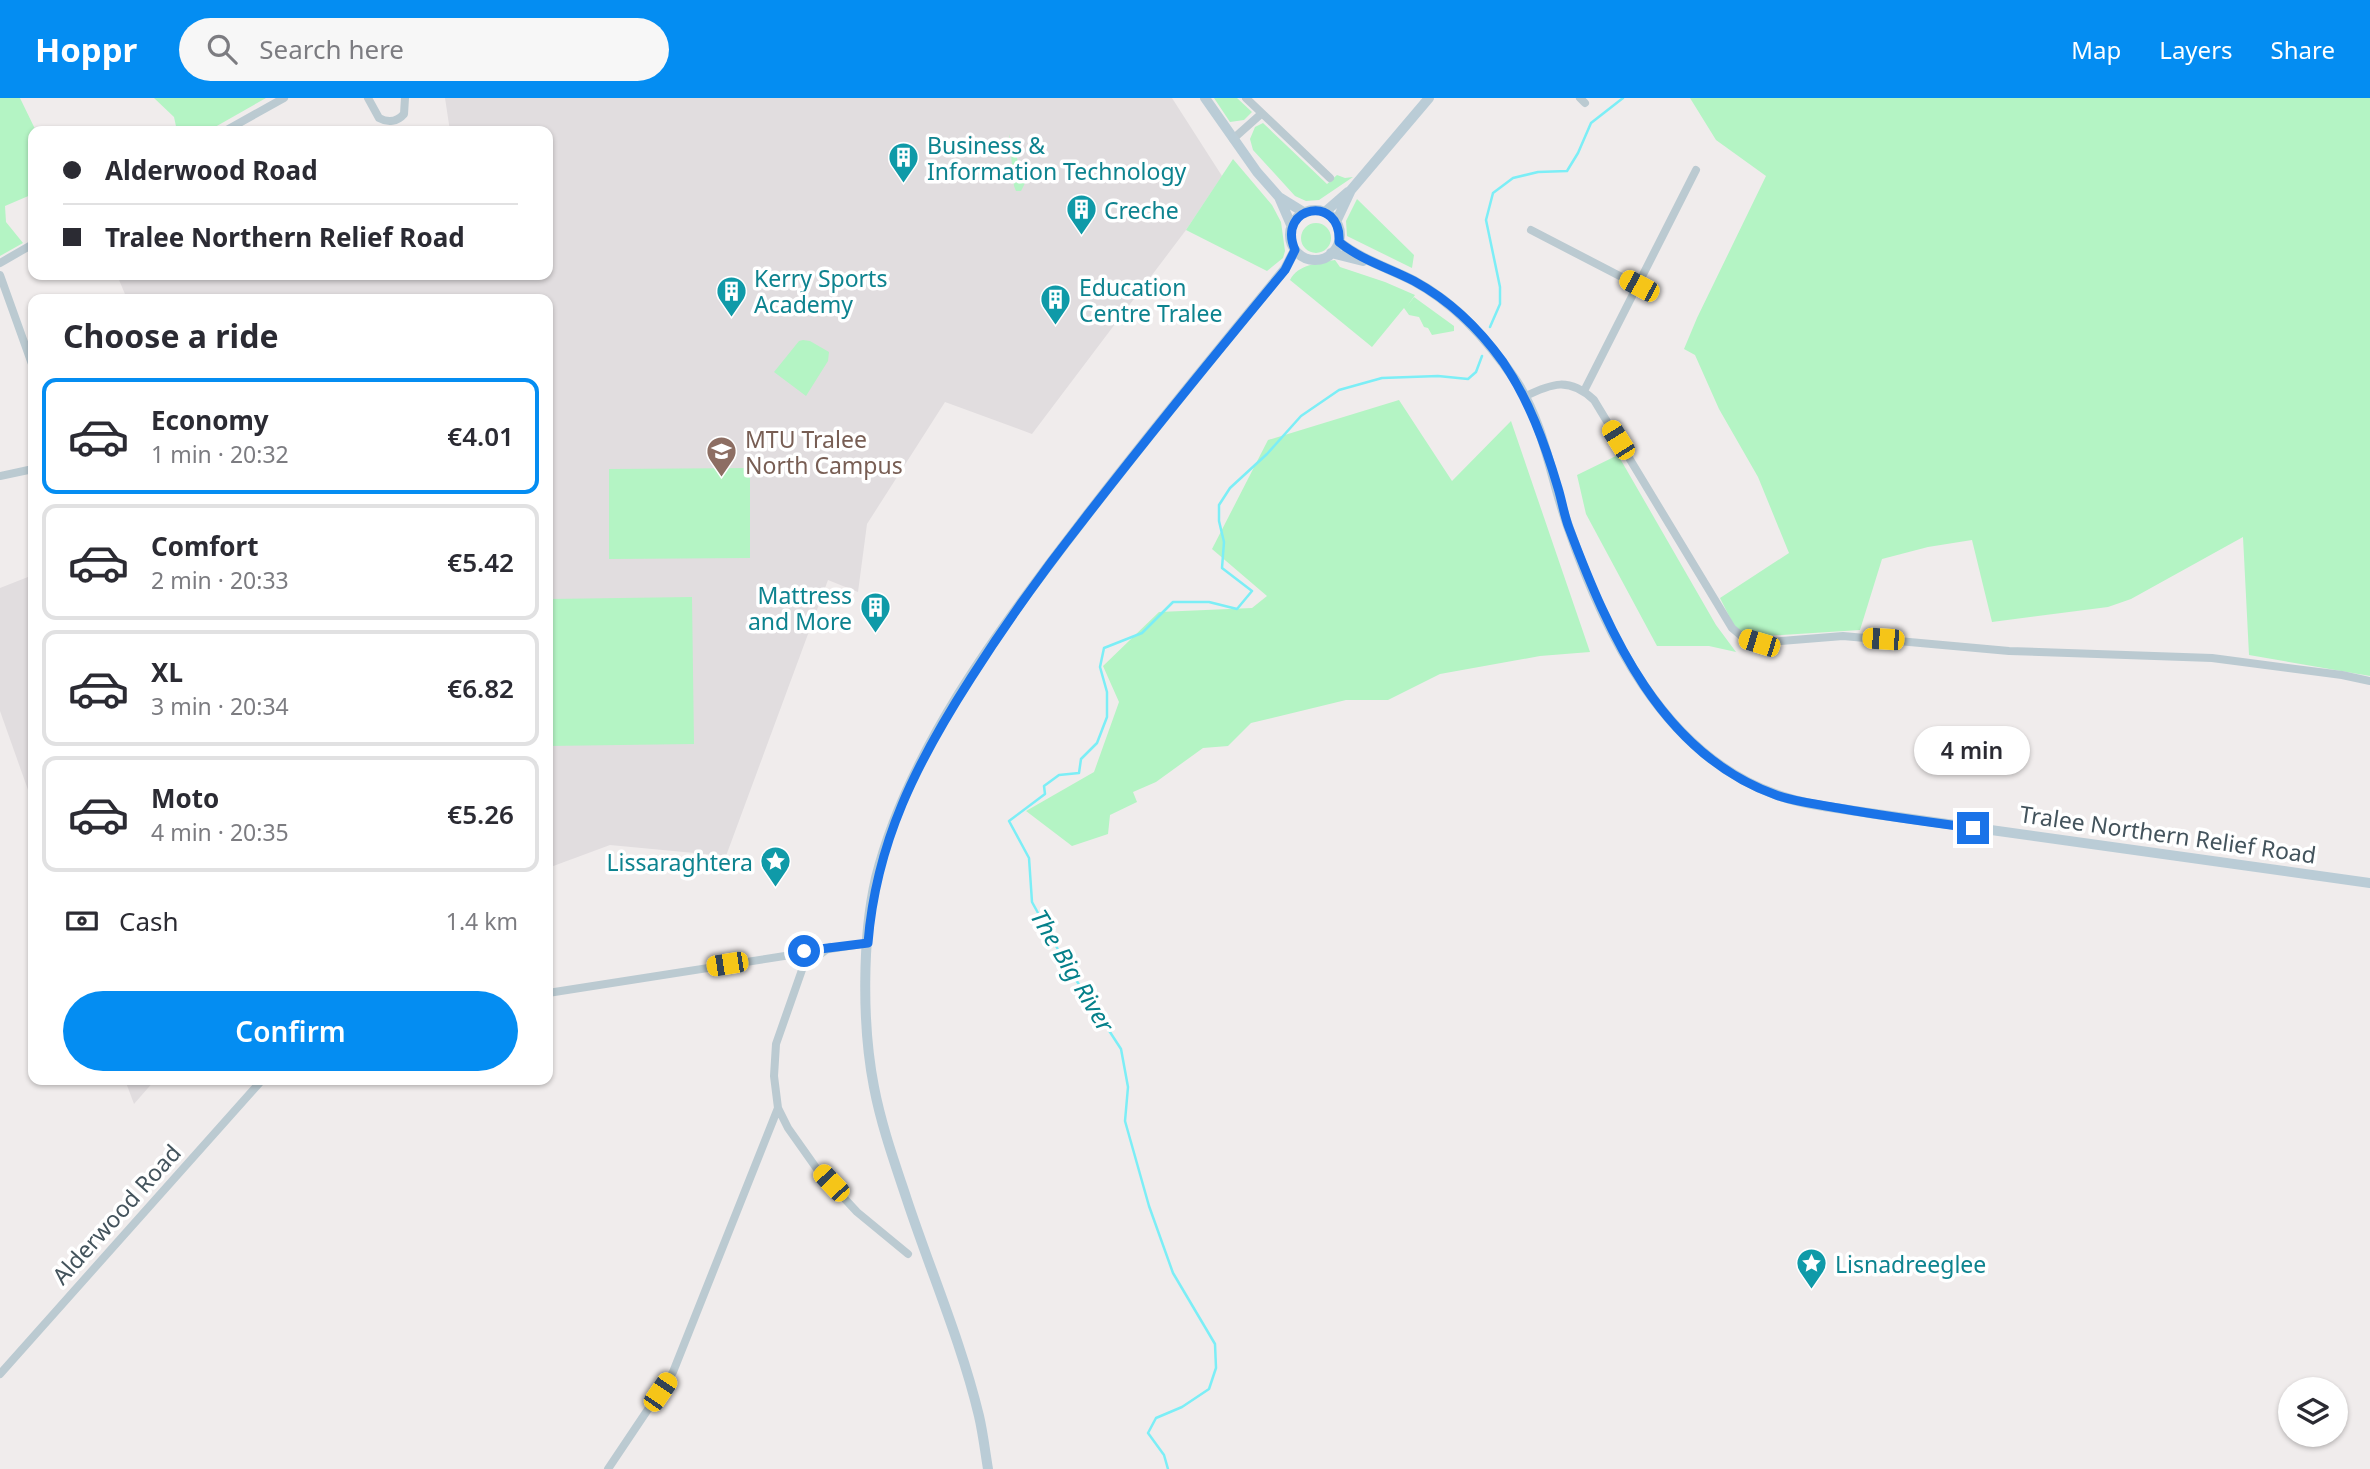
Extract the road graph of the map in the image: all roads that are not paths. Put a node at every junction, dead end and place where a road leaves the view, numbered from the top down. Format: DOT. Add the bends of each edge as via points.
graph roads {
  1 [pos="284,98"];
  2 [pos="368,98"];
  3 [pos="404,98"];
  4 [pos="1205,98"];
  5 [pos="1246,98"];
  6 [pos="1429,98"];
  7 [pos="1261,114"];
  8 [pos="234,126"];
  9 [pos="1233,139"];
  10 [pos="1696,170"];
  11 [pos="1330,178"];
  12 [pos="1351,190"];
  13 [pos="1279,197"];
  14 [pos="1325,212"];
  15 [pos="1305,213"];
  16 [pos="1336,222"];
  17 [pos="1292,227"];
  18 [pos="1531,230"];
  19 [pos="1339,242"];
  20 [pos="28,247"];
  21 [pos="1295,250"];
  22 [pos="1331,253"];
  23 [pos="1307,259"];
  24 [pos="1373,262"];
  25 [pos="0,263"];
  26 [pos="1285,270"];
  27 [pos="0,275"];
  28 [pos="1639,286"];
  29 [pos="28,353"];
  30 [pos="1584,391"];
  31 [pos="1524,397"];
  32 [pos="28,470"];
  33 [pos="0,476"];
  34 [pos="2370,681"];
  35 [pos="2370,883"];
  36 [pos="868,943"];
  37 [pos="830,947"];
  38 [pos="553,992"];
  39 [pos="258,1085"];
  40 [pos="778,1108"];
  41 [pos="908,1254"];
  42 [pos="0,1374"];
  43 [pos="608,1469"];
  44 [pos="988,1469"];
  1 -- 8 [label="street"];
  2 -- 3 [label="street" via="379,118 390,122 404,114"];
  4 -- 9 [label="main road"];
  5 -- 7 [label="street"];
  6 -- 12 [label="main road"];
  7 -- 9 [label="street"];
  7 -- 11 [label="street"];
  9 -- 13 [label="main road"];
  10 -- 28 [label="street"];
  12 -- 14 [label="main road"];
  12 -- 16 [label="main road"];
  13 -- 15 [label="main road"];
  13 -- 17 [label="main road"];
  14 -- 15 [label="main road"];
  14 -- 16 [label="main road"];
  15 -- 17 [label="main road"];
  16 -- 19 [label="main road"];
  17 -- 21 [label="main road"];
  18 -- 28 [label="street"];
  19 -- 22 [label="main road"];
  19 -- 24 [label="main road, Tralee Northern Relief Road"];
  20 -- 25 [label="street"];
  21 -- 23 [label="main road"];
  21 -- 26 [label="main road"];
  22 -- 23 [label="main road" via="1323,259"];
  22 -- 24 [label="main road, Tralee Northern Relief Road"];
  23 -- 26 [label="main road"];
  24 -- 31 [label="main road, Tralee Northern Relief Road" via="1416,282 1458,312 1483,337"];
  26 -- 36 [label="main road" via="1024,597 932,741 911,780 877,876"];
  27 -- 29 [label="street"];
  28 -- 30 [label="street"];
  30 -- 31 [label="street" via="1559,384"];
  30 -- 34 [label="street" via="1594,400 1732,628 1745,639 1759,643 1843,636 2009,651 2212,658"];
  31 -- 35 [label="main road, Tralee Northern Relief Road" via="1606,619 1668,719 1702,754 1729,772 1784,797 1868,813"];
  32 -- 33 [label="street"];
  36 -- 37 [label="street"];
  36 -- 44 [label="main road" via="867,1015 874,1089 978,1415"];
  37 -- 38 [label="street"];
  37 -- 40 [label="street" via="803,967 776,1044"];
  39 -- 42 [label="street, Alderwood Road"];
  40 -- 41 [label="street" via="817,1169 857,1212"];
  40 -- 43 [label="street" via="673,1372"];
}
